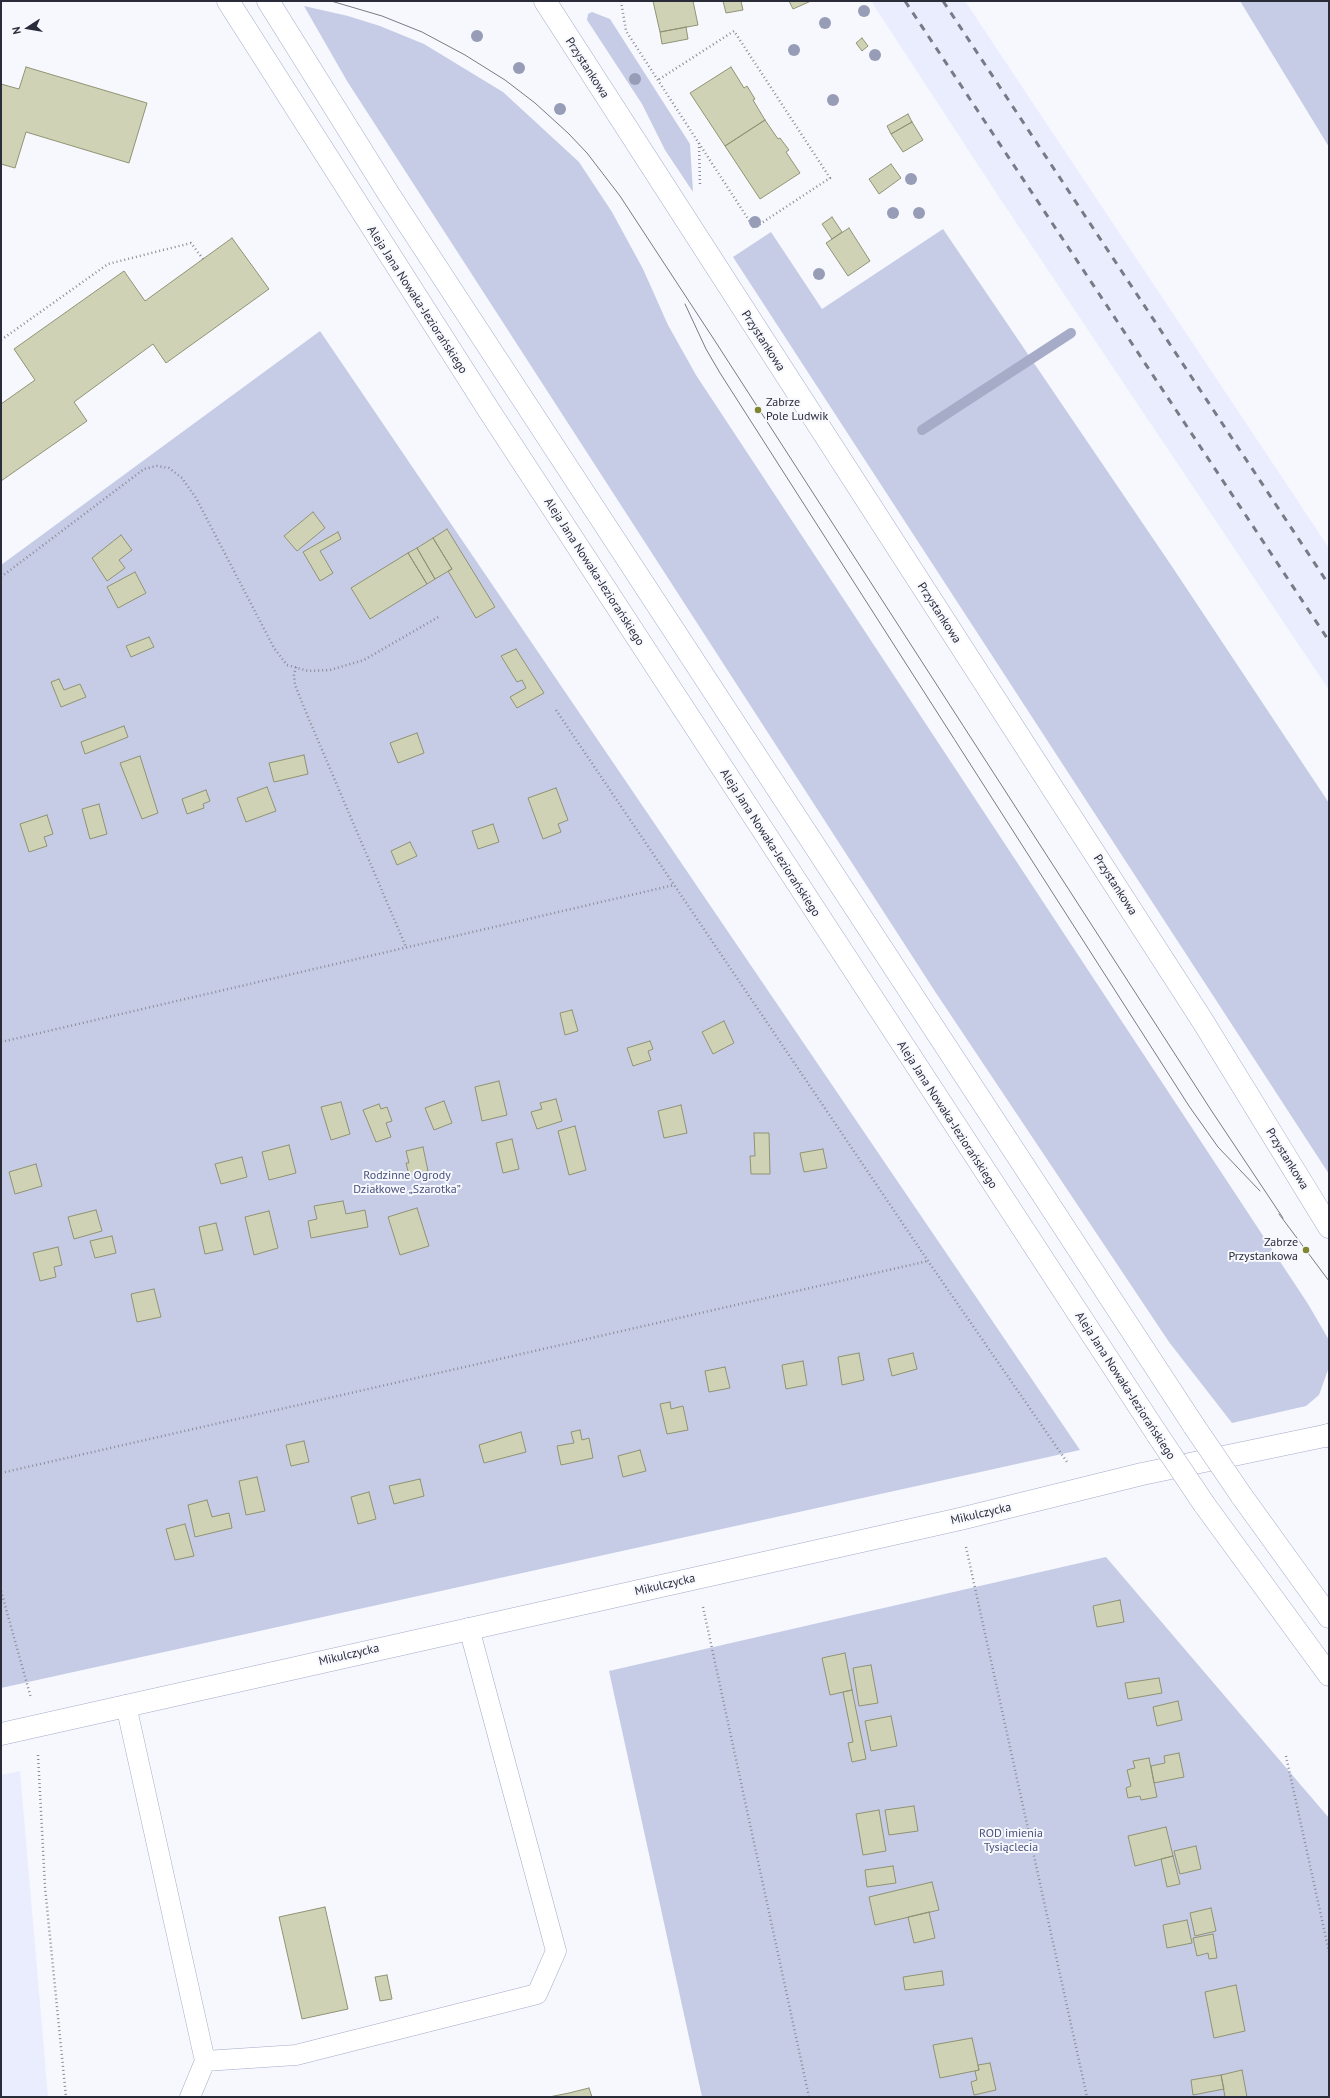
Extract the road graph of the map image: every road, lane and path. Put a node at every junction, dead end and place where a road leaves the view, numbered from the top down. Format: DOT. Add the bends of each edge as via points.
graph roads {
  1 [pos="545,1"];
  2 [pos="621,1"];
  3 [pos="230,4"];
  4 [pos="269,4"];
  5 [pos="658,80"];
  6 [pos="203,259"];
  7 [pos="1,340"];
  8 [pos="1,577"];
  9 [pos="440,616"];
  10 [pos="296,667"];
  11 [pos="556,710"];
  12 [pos="674,885"];
  13 [pos="406,947"];
  14 [pos="1,1042"];
  15 [pos="1329,1227"];
  16 [pos="928,1261"];
  17 [pos="1329,1435"];
  18 [pos="1,1473"];
  19 [pos="1082,1490"];
  20 [pos="960,1519"];
  21 [pos="697,1578"];
  22 [pos="1,1591"];
  23 [pos="1329,1617"];
  24 [pos="469,1628"];
  25 [pos="1329,1675"];
  26 [pos="126,1705"];
  27 [pos="36,1724"];
  28 [pos="1,1734"];
  29 [pos="1286,1756"];
  30 [pos="1329,1952"];
  31 [pos="206,2061"];
  32 [pos="66,2097"];
  33 [pos="190,2097"];
  34 [pos="809,2097"];
  35 [pos="1087,2097"];
  1 -- 15 [label="main road, Przystankowa" via="1202,1020"];
  2 -- 5 [label="path" via="626,31"];
  3 -- 25 [label="main road, Aleja Jana Nowaka-Jeziorańskiego, bridge" via="490,412 1157,1434 1204,1504"];
  4 -- 23 [label="main road, bridge" via="390,196 1194,1426"];
  5 -- 5 [label="path" via="754,228 830,178 734,31"];
  6 -- 7 [label="path" via="191,244 108,264"];
  8 -- 10 [label="path" via="144,469 157,466 169,468 182,478 196,498 274,648 287,664"];
  9 -- 10 [label="path" via="364,660 330,670 308,671"];
  10 -- 13 [label="path" via="295,684 305,710"];
  11 -- 12 [label="path"];
  12 -- 13 [label="path"];
  12 -- 16 [label="path"];
  13 -- 14 [label="path"];
  16 -- 18 [label="path"];
  16 -- 19 [label="path" via="1063,1453"];
  17 -- 19 [label="main road, Mikulczycka" via="1142,1474"];
  19 -- 20 [label="main road, Mikulczycka"];
  20 -- 21 [label="main road, Mikulczycka"];
  20 -- 35 [label="path"];
  21 -- 24 [label="main road, Mikulczycka"];
  21 -- 34 [label="path"];
  22 -- 27 [label="path"];
  24 -- 26 [label="main road, Mikulczycka"];
  24 -- 31 [label="lane" via="556,1952 537,1994 296,2055"];
  26 -- 27 [label="main road, Mikulczycka"];
  26 -- 31 [label="lane"];
  27 -- 28 [label="main road, Mikulczycka"];
  27 -- 32 [label="path" via="45,1887"];
  29 -- 30 [label="path"];
  31 -- 33 [label="lane"];
}
